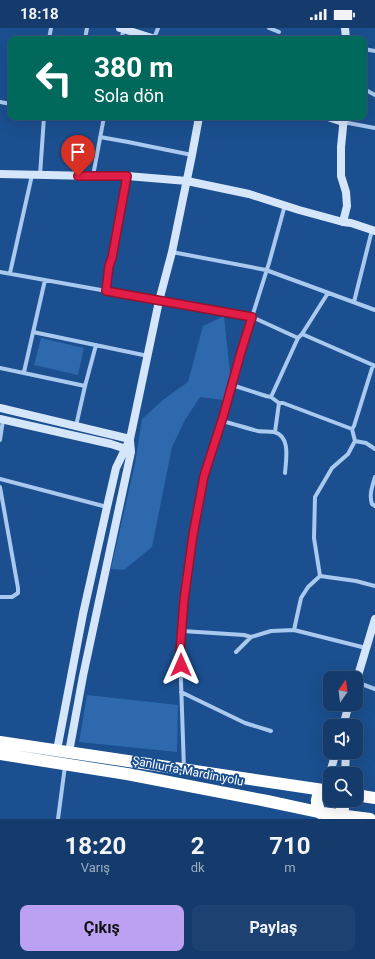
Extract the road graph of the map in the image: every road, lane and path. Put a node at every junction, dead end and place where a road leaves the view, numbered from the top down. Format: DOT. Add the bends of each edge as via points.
graph roads {
  1 [pos="121,28"];
  2 [pos="269,28"];
  3 [pos="278,32"];
  4 [pos="146,36"];
  5 [pos="44,120"];
  6 [pos="103,120"];
  7 [pos="199,120"];
  8 [pos="344,120"];
  9 [pos="347,120"];
  10 [pos="375,128"];
  11 [pos="100,138"];
  12 [pos="192,155"];
  13 [pos="0,174"];
  14 [pos="32,175"];
  15 [pos="40,175"];
  16 [pos="92,176"];
  17 [pos="127,176"];
  18 [pos="187,181"];
  19 [pos="285,205"];
  20 [pos="343,222"];
  21 [pos="374,230"];
  22 [pos="172,252"];
  23 [pos="266,270"];
  24 [pos="0,272"];
  25 [pos="10,273"];
  26 [pos="45,280"];
  27 [pos="106,291"];
  28 [pos="328,293"];
  29 [pos="159,301"];
  30 [pos="354,302"];
  31 [pos="375,310"];
  32 [pos="252,317"];
  33 [pos="33,332"];
  34 [pos="302,334"];
  35 [pos="298,338"];
  36 [pos="96,345"];
  37 [pos="148,356"];
  38 [pos="374,366"];
  39 [pos="0,368"];
  40 [pos="24,372"];
  41 [pos="232,385"];
  42 [pos="85,386"];
  43 [pos="271,397"];
  44 [pos="279,403"];
  45 [pos="0,408"];
  46 [pos="2,419"];
  47 [pos="222,421"];
  48 [pos="76,427"];
  49 [pos="352,429"];
  50 [pos="275,432"];
  51 [pos="0,440"];
  52 [pos="130,440"];
  53 [pos="355,441"];
  54 [pos="128,450"];
  55 [pos="375,450"];
  56 [pos="285,473"];
  57 [pos="375,478"];
  58 [pos="0,479"];
  59 [pos="0,487"];
  60 [pos="375,506"];
  61 [pos="108,507"];
  62 [pos="320,576"];
  63 [pos="375,586"];
  64 [pos="0,597"];
  65 [pos="374,624"];
  66 [pos="294,630"];
  67 [pos="182,631"];
  68 [pos="251,637"];
  69 [pos="366,648"];
  70 [pos="236,652"];
  71 [pos="359,671"];
  72 [pos="363,685"];
  73 [pos="375,689"];
  74 [pos="182,692"];
  75 [pos="271,731"];
  76 [pos="0,742"];
  77 [pos="63,751"];
  78 [pos="0,754"];
  79 [pos="65,764"];
  80 [pos="184,769"];
  81 [pos="323,790"];
  82 [pos="323,793"];
  83 [pos="363,796"];
  84 [pos="375,798"];
  85 [pos="344,807"];
  86 [pos="320,812"];
  87 [pos="338,817"];
  88 [pos="58,819"];
  89 [pos="370,819"];
  1 -- 4 [label="street"];
  2 -- 3 [label="street"];
  5 -- 15 [label="street"];
  6 -- 11 [label="street"];
  7 -- 12 [label="street"];
  8 -- 20 [label="street" via="341,176 346,192 346,206"];
  9 -- 10 [label="street"];
  11 -- 12 [label="street"];
  11 -- 16 [label="street"];
  12 -- 18 [label="street"];
  13 -- 14 [label="street"];
  14 -- 15 [label="street"];
  14 -- 25 [label="street"];
  15 -- 16 [label="street"];
  16 -- 17 [label="street"];
  17 -- 18 [label="street"];
  17 -- 27 [label="street"];
  18 -- 19 [label="street" via="249,194"];
  18 -- 22 [label="street"];
  19 -- 20 [label="street"];
  19 -- 23 [label="street"];
  20 -- 21 [label="street"];
  21 -- 30 [label="street"];
  22 -- 23 [label="street"];
  22 -- 29 [label="street"];
  23 -- 28 [label="street"];
  23 -- 32 [label="street"];
  24 -- 25 [label="street"];
  25 -- 26 [label="street"];
  26 -- 27 [label="street"];
  26 -- 33 [label="street"];
  27 -- 29 [label="street"];
  28 -- 30 [label="street"];
  28 -- 34 [label="street"];
  29 -- 32 [label="street"];
  29 -- 37 [label="street"];
  30 -- 31 [label="street"];
  32 -- 35 [label="street"];
  32 -- 41 [label="street"];
  33 -- 36 [label="street"];
  33 -- 40 [label="street"];
  34 -- 35 [label="street"];
  34 -- 38 [label="street"];
  35 -- 43 [label="street"];
  36 -- 37 [label="street"];
  36 -- 42 [label="street"];
  37 -- 52 [label="street"];
  38 -- 49 [label="street"];
  39 -- 40 [label="street"];
  40 -- 42 [label="street"];
  41 -- 43 [label="street"];
  41 -- 47 [label="street"];
  42 -- 48 [label="street"];
  43 -- 44 [label="street"];
  44 -- 49 [label="street"];
  44 -- 50 [label="street"];
  45 -- 48 [label="street"];
  46 -- 51 [label="street"];
  46 -- 54 [label="street"];
  47 -- 50 [label="street" via="259,431"];
  47 -- 67 [label="street" via="204,476 193,535"];
  48 -- 52 [label="street"];
  49 -- 53 [label="street"];
  50 -- 56 [label="street" via="285,441"];
  52 -- 54 [label="street"];
  53 -- 55 [label="street" via="366,443"];
  53 -- 62 [label="street" via="348,454 332,468 315,497 314,538"];
  54 -- 61 [label="street" via="116,468"];
  54 -- 77 [label="street" via="85,668"];
  57 -- 60 [label="street" via="370,499"];
  58 -- 61 [label="street"];
  59 -- 64 [label="street" via="18,588 18,593 12,597"];
  61 -- 77 [label="street" via="83,614"];
  62 -- 63 [label="street"];
  62 -- 66 [label="street" via="301,598"];
  65 -- 69 [label="street"];
  66 -- 68 [label="street" via="271,631"];
  66 -- 69 [label="street"];
  67 -- 68 [label="street"];
  67 -- 74 [label="street"];
  68 -- 70 [label="street"];
  69 -- 71 [label="street"];
  72 -- 73 [label="street"];
  74 -- 75 [label="street" via="245,723"];
  74 -- 80 [label="street"];
  76 -- 77 [label="highway"];
  77 -- 80 [label="highway"];
  78 -- 79 [label="highway, Şanlıurfa-Mardin yolu"];
  79 -- 86 [label="highway, Şanlıurfa-Mardin yolu"];
  79 -- 88 [label="street"];
  80 -- 81 [label="highway"];
  82 -- 86 [label="highway" via="318,795 316,801"];
  83 -- 84 [label="highway"];
  85 -- 87 [label="highway"];
  86 -- 87 [label="highway, Şanlıurfa-Mardin yolu"];
  87 -- 89 [label="highway, Şanlıurfa-Mardin yolu"];
}
